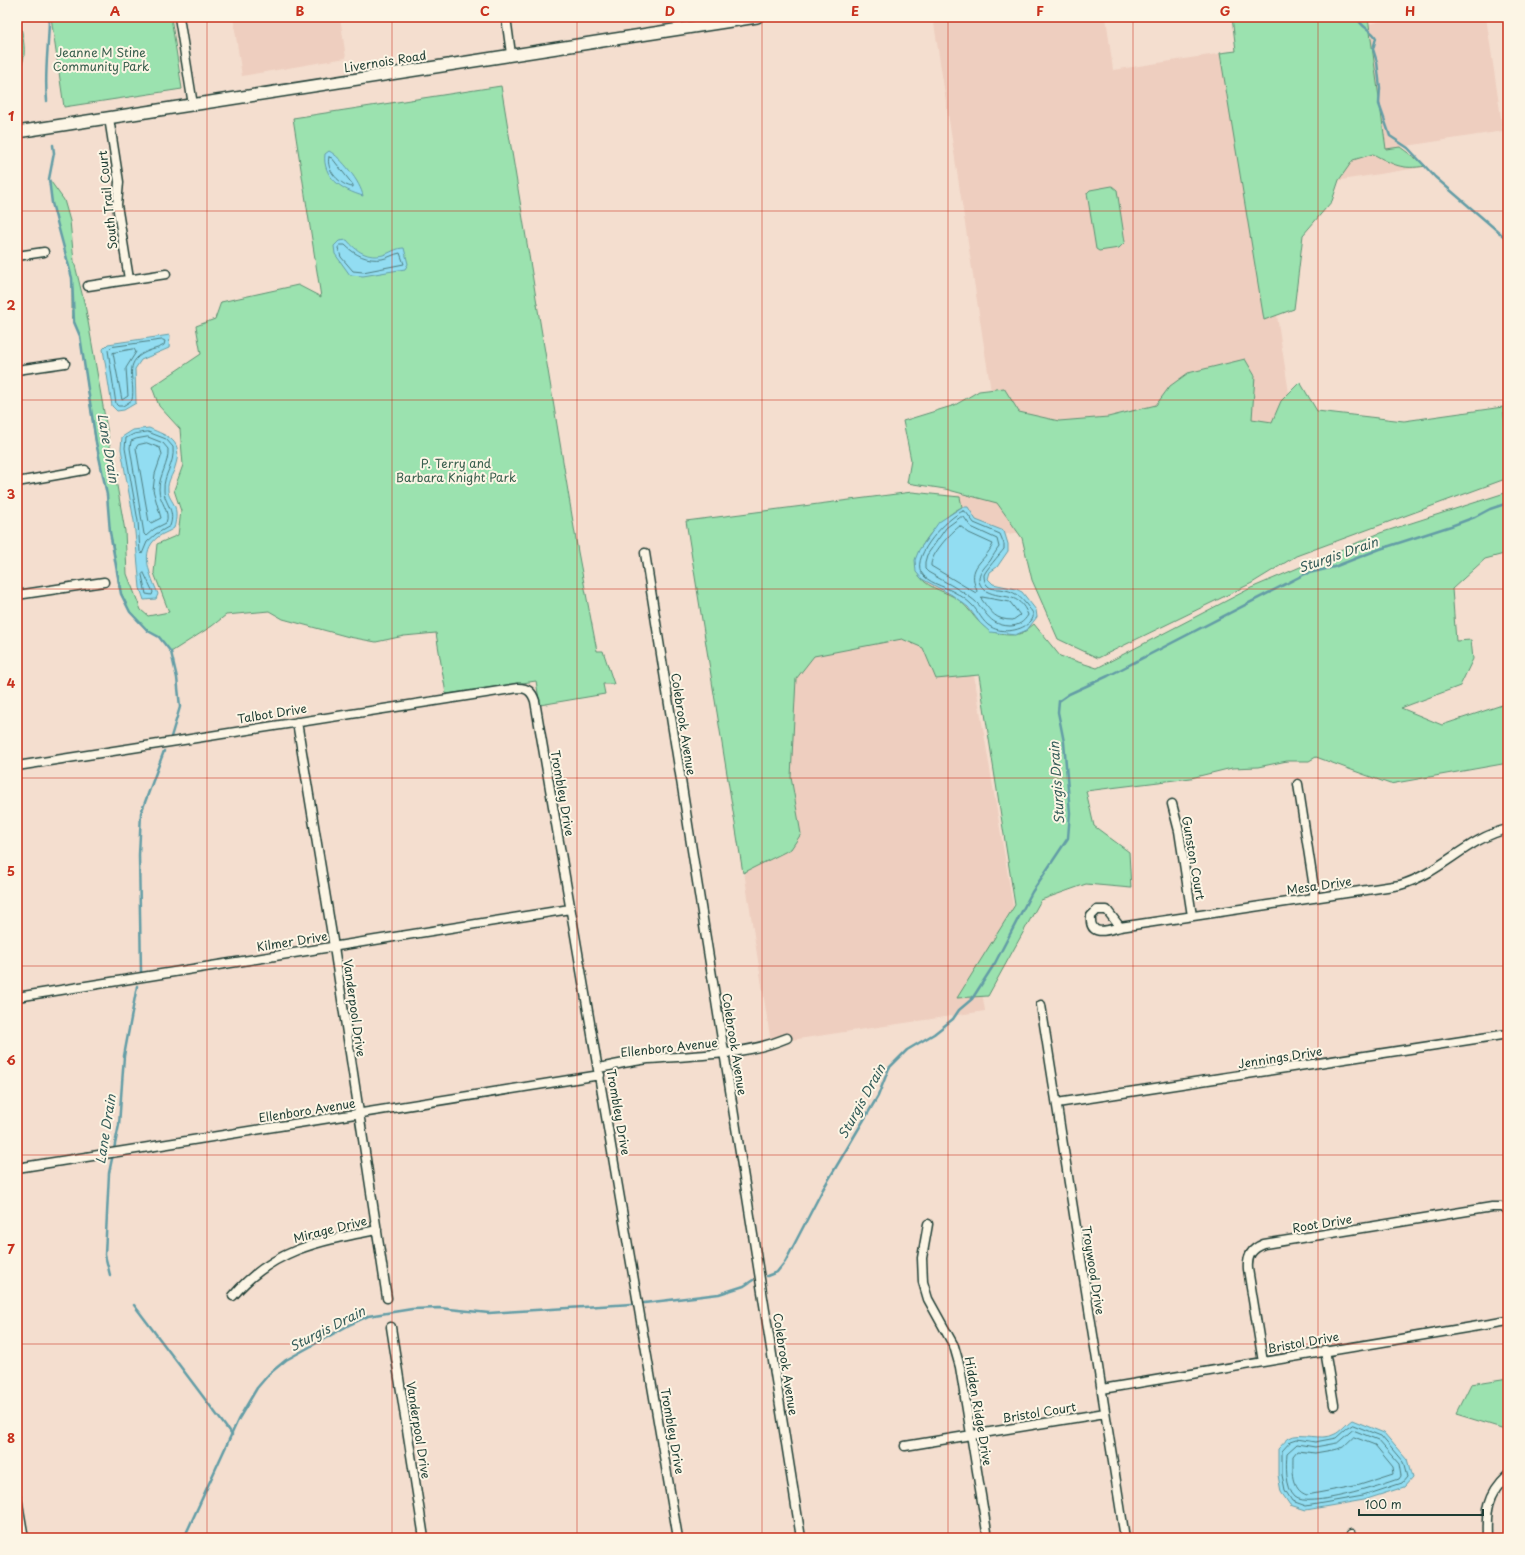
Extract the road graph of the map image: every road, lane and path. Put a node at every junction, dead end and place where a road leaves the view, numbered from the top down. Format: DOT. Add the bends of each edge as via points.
graph roads {
  1 [pos="179,17"];
  2 [pos="506,17"];
  3 [pos="757,17"];
  4 [pos="511,54"];
  5 [pos="193,105"];
  6 [pos="109,118"];
  7 [pos="17,132"];
  8 [pos="44,252"];
  9 [pos="17,256"];
  10 [pos="166,274"];
  11 [pos="129,280"];
  12 [pos="88,286"];
  13 [pos="65,363"];
  14 [pos="17,370"];
  15 [pos="85,470"];
  16 [pos="17,482"];
  17 [pos="645,553"];
  18 [pos="104,582"];
  19 [pos="17,595"];
  20 [pos="530,691"];
  21 [pos="297,722"];
  22 [pos="17,766"];
  23 [pos="1298,784"];
  24 [pos="1172,804"];
  25 [pos="1508,829"];
  26 [pos="1314,898"];
  27 [pos="570,908"];
  28 [pos="1192,916"];
  29 [pos="1120,927"];
  30 [pos="334,947"];
  31 [pos="17,997"];
  32 [pos="1041,1005"];
  33 [pos="1508,1034"];
  34 [pos="787,1038"];
  35 [pos="724,1053"];
  36 [pos="600,1072"];
  37 [pos="1057,1103"];
  38 [pos="359,1114"];
  39 [pos="17,1168"];
  40 [pos="1508,1209"];
  41 [pos="928,1224"];
  42 [pos="377,1230"];
  43 [pos="233,1296"];
  44 [pos="387,1298"];
  45 [pos="1508,1321"];
  46 [pos="390,1327"];
  47 [pos="1325,1350"];
  48 [pos="1263,1362"];
  49 [pos="1102,1389"];
  50 [pos="1334,1405"];
  51 [pos="1105,1413"];
  52 [pos="972,1435"];
  53 [pos="905,1446"];
  54 [pos="1508,1474"];
  55 [pos="17,1498"];
  56 [pos="24,1538"];
  57 [pos="424,1538"];
  58 [pos="678,1538"];
  59 [pos="801,1538"];
  60 [pos="988,1538"];
  61 [pos="1124,1538"];
  62 [pos="1487,1538"];
  1 -- 5 [label="street"];
  2 -- 4 [label="street"];
  3 -- 4 [label="main road, Livernois Road"];
  4 -- 5 [label="main road, Livernois Road"];
  5 -- 6 [label="main road, Livernois Road"];
  6 -- 7 [label="main road, Livernois Road"];
  6 -- 11 [label="street, South Trail Court" via="119,182 117,205"];
  8 -- 9 [label="street"];
  10 -- 11 [label="street"];
  11 -- 12 [label="street"];
  13 -- 14 [label="street"];
  15 -- 16 [label="street"];
  17 -- 35 [label="street, Colebrook Avenue"];
  18 -- 19 [label="street"];
  20 -- 21 [label="street, Talbot Drive" via="518,688"];
  20 -- 27 [label="street, Trombley Drive" via="535,701"];
  21 -- 22 [label="street, Talbot Drive"];
  21 -- 30 [label="street, Vanderpool Drive"];
  23 -- 26 [label="street"];
  24 -- 28 [label="street, Gunston Court" via="1179,831"];
  25 -- 26 [label="street, Mesa Drive" via="1470,844 1438,868 1409,882"];
  26 -- 28 [label="street, Mesa Drive"];
  27 -- 30 [label="street, Kilmer Drive"];
  27 -- 36 [label="street, Trombley Drive"];
  28 -- 29 [label="street, Mesa Drive"];
  30 -- 31 [label="street, Kilmer Drive"];
  30 -- 38 [label="street, Vanderpool Drive"];
  32 -- 37 [label="street, Troywood Drive"];
  33 -- 37 [label="street, Jennings Drive"];
  34 -- 35 [label="street, Ellenboro Avenue" via="769,1046"];
  35 -- 36 [label="street, Ellenboro Avenue" via="645,1060"];
  35 -- 59 [label="street, Colebrook Avenue"];
  36 -- 38 [label="street, Ellenboro Avenue"];
  36 -- 58 [label="street, Trombley Drive"];
  37 -- 49 [label="street, Troywood Drive"];
  38 -- 39 [label="street, Ellenboro Avenue"];
  38 -- 42 [label="street, Vanderpool Drive"];
  40 -- 48 [label="street, Root Drive" via="1492,1207 1264,1244 1254,1248 1248,1258 1248,1270"];
  41 -- 52 [label="street, Hidden Ridge Drive" via="922,1258 923,1282 928,1299 954,1346"];
  42 -- 43 [label="street, Mirage Drive" via="291,1252 264,1267 245,1282"];
  42 -- 44 [label="street, Vanderpool Drive"];
  45 -- 47 [label="street, Bristol Drive"];
  46 -- 57 [label="street, Vanderpool Drive"];
  47 -- 48 [label="street, Bristol Drive"];
  47 -- 50 [label="street"];
  48 -- 49 [label="street, Bristol Drive"];
  49 -- 51 [label="street, Troywood Drive"];
  51 -- 52 [label="street, Bristol Court"];
  51 -- 61 [label="street, Troywood Drive"];
  52 -- 53 [label="street, Bristol Court"];
  52 -- 60 [label="street, Hidden Ridge Drive"];
  54 -- 62 [label="street" via="1490,1496"];
  55 -- 56 [label="street"];
}
